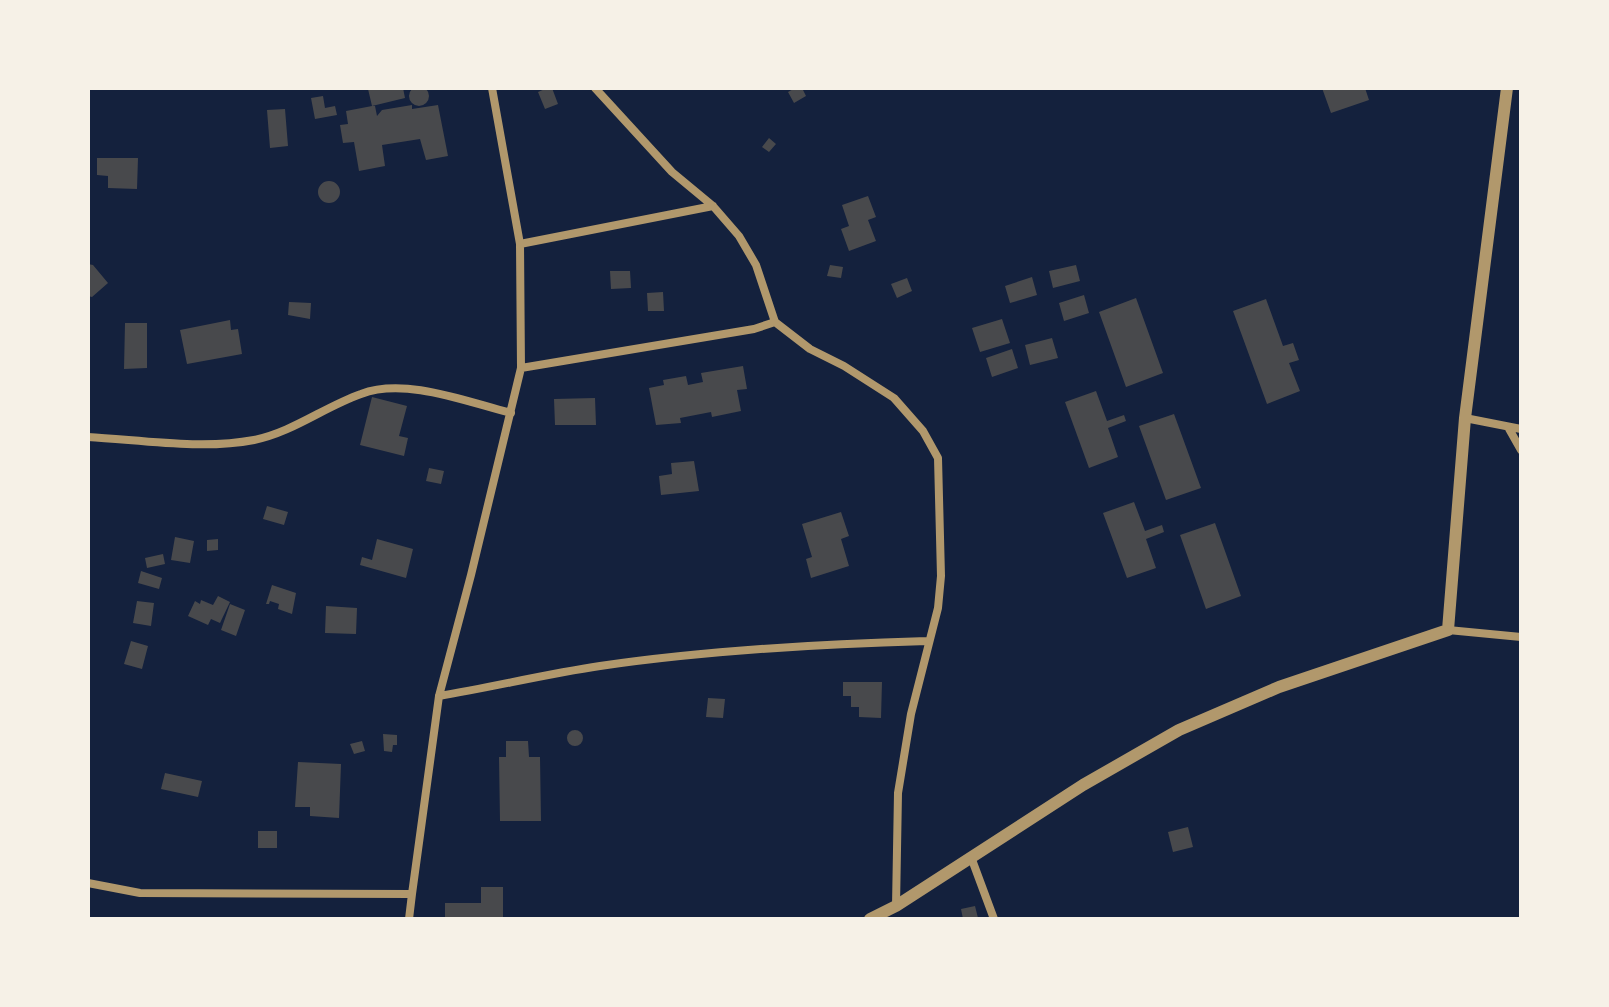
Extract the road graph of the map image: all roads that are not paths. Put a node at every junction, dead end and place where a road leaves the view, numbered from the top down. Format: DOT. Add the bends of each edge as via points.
graph roads {
  1 [pos="492,88"];
  2 [pos="595,88"];
  3 [pos="1507,88"];
  4 [pos="713,206"];
  5 [pos="520,244"];
  6 [pos="775,322"];
  7 [pos="521,368"];
  8 [pos="511,413"];
  9 [pos="1465,418"];
  10 [pos="1508,427"];
  11 [pos="1521,429"];
  12 [pos="88,437"];
  13 [pos="1521,450"];
  14 [pos="1448,630"];
  15 [pos="1521,637"];
  16 [pos="927,641"];
  17 [pos="439,696"];
  18 [pos="971,857"];
  19 [pos="88,883"];
  20 [pos="412,894"];
  21 [pos="896,906"];
  22 [pos="409,919"];
  23 [pos="870,919"];
  24 [pos="994,919"];
  1 -- 5 [label="street"];
  2 -- 4 [label="street" via="672,172"];
  3 -- 9 [label="street"];
  4 -- 5 [label="street"];
  4 -- 6 [label="street" via="756,265"];
  5 -- 7 [label="street"];
  6 -- 7 [label="street"];
  6 -- 16 [label="street" via="894,398 938,458 941,576"];
  7 -- 8 [label="street"];
  8 -- 12 [label="street" via="407,388 382,388 361,393 279,435 249,441"];
  8 -- 17 [label="street"];
  9 -- 10 [label="street"];
  9 -- 14 [label="street"];
  10 -- 11 [label="street"];
  10 -- 13 [label="street"];
  14 -- 15 [label="street"];
  14 -- 18 [label="street" via="1279,687 1179,730"];
  16 -- 17 [label="street" via="710,653 597,666"];
  16 -- 21 [label="street" via="898,793"];
  17 -- 20 [label="street"];
  18 -- 21 [label="street"];
  18 -- 24 [label="street"];
  19 -- 20 [label="street" via="140,893"];
  20 -- 22 [label="street"];
  21 -- 23 [label="street"];
}
